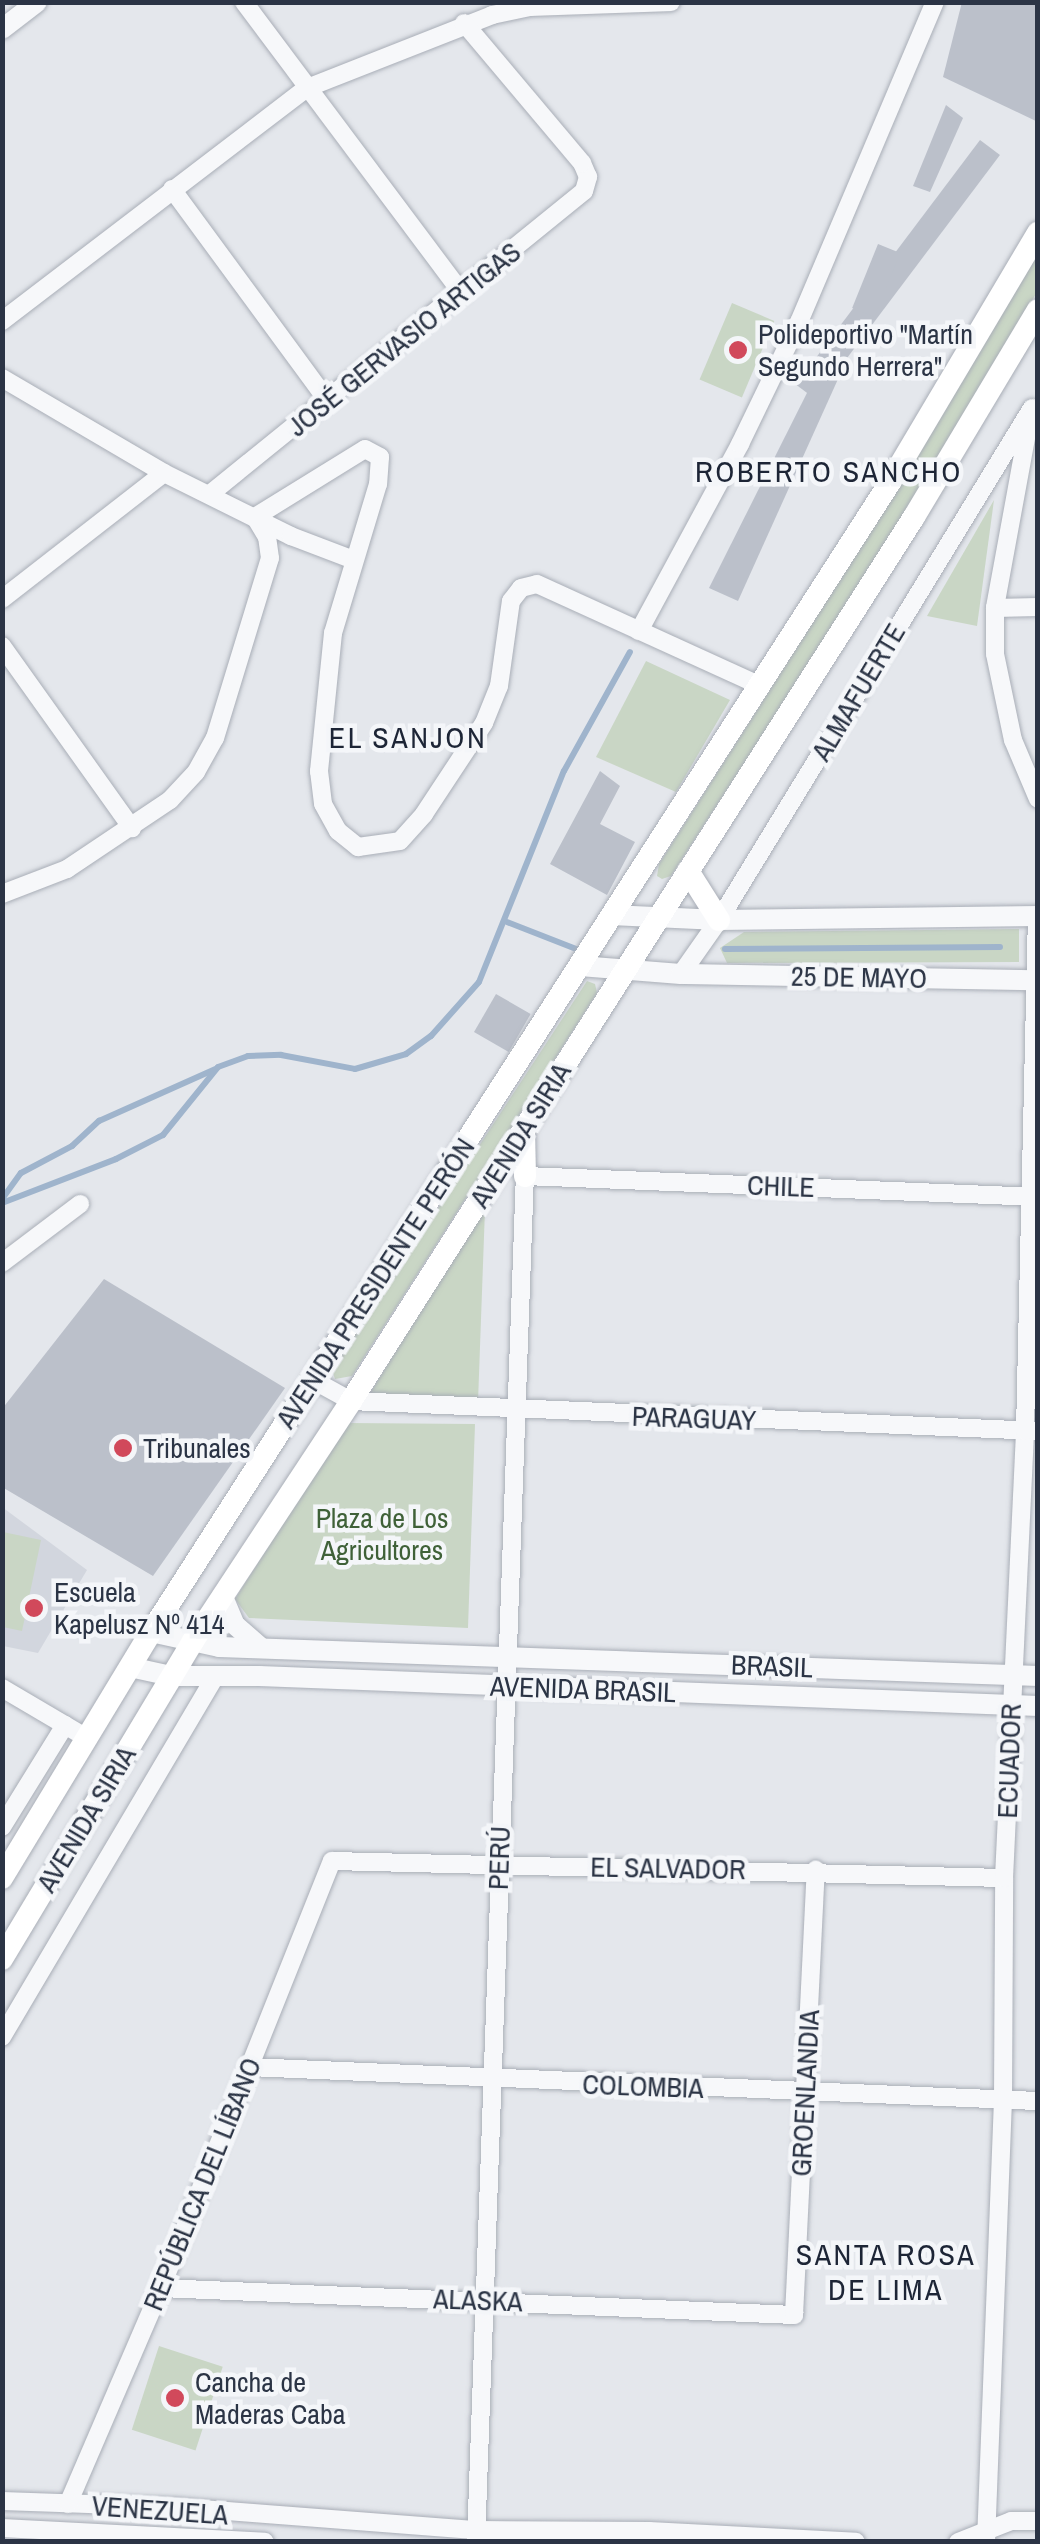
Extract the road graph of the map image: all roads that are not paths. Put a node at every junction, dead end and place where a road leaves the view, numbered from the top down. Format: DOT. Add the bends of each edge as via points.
graph roads {
  1 [pos="37,2"];
  2 [pos="244,2"];
  3 [pos="671,2"];
  4 [pos="936,2"];
  5 [pos="464,23"];
  6 [pos="2,29"];
  7 [pos="307,88"];
  8 [pos="172,188"];
  9 [pos="1038,233"];
  10 [pos="462,293"];
  11 [pos="1038,310"];
  12 [pos="2,321"];
  13 [pos="2,378"];
  14 [pos="328,401"];
  15 [pos="1035,403"];
  16 [pos="164,472"];
  17 [pos="210,494"];
  18 [pos="254,517"];
  19 [pos="354,560"];
  20 [pos="2,599"];
  21 [pos="1038,607"];
  22 [pos="995,608"];
  23 [pos="638,630"];
  24 [pos="2,646"];
  25 [pos="759,685"];
  26 [pos="1032,776"];
  27 [pos="1038,800"];
  28 [pos="132,828"];
  29 [pos="688,871"];
  30 [pos="2,894"];
  31 [pos="611,916"];
  32 [pos="1037,916"];
  33 [pos="656,918"];
  34 [pos="719,920"];
  35 [pos="1036,934"];
  36 [pos="1036,961"];
  37 [pos="580,966"];
  38 [pos="625,970"];
  39 [pos="682,974"];
  40 [pos="1037,980"];
  41 [pos="524,1128"];
  42 [pos="525,1176"];
  43 [pos="1035,1197"];
  44 [pos="80,1204"];
  45 [pos="2,1263"];
  46 [pos="313,1380"];
  47 [pos="351,1401"];
  48 [pos="514,1411"];
  49 [pos="1031,1431"];
  50 [pos="223,1597"];
  51 [pos="151,1632"];
  52 [pos="192,1641"];
  53 [pos="261,1648"];
  54 [pos="507,1656"];
  55 [pos="130,1667"];
  56 [pos="1013,1675"];
  57 [pos="171,1676"];
  58 [pos="1038,1676"];
  59 [pos="215,1677"];
  60 [pos="506,1686"];
  61 [pos="2,1688"];
  62 [pos="1012,1705"];
  63 [pos="1038,1706"];
  64 [pos="65,1725"];
  65 [pos="88,1738"];
  66 [pos="2,1827"];
  67 [pos="332,1862"];
  68 [pos="499,1864"];
  69 [pos="816,1870"];
  70 [pos="2,1878"];
  71 [pos="1004,1878"];
  72 [pos="2,1959"];
  73 [pos="2,2037"];
  74 [pos="249,2067"];
  75 [pos="491,2080"];
  76 [pos="806,2092"];
  77 [pos="1003,2100"];
  78 [pos="1038,2101"];
  79 [pos="161,2288"];
  80 [pos="483,2300"];
  81 [pos="794,2316"];
  82 [pos="2,2501"];
  83 [pos="68,2504"];
  84 [pos="1038,2521"];
  85 [pos="2,2528"];
  86 [pos="477,2536"];
  87 [pos="986,2537"];
  88 [pos="265,2542"];
  89 [pos="856,2542"];
  90 [pos="958,2542"];
  1 -- 6 [label="street"];
  2 -- 7 [label="street"];
  3 -- 5 [label="street" via="531,7"];
  4 -- 23 [label="street" via="800,322"];
  5 -- 7 [label="street"];
  5 -- 10 [label="street, JOSÉ GERVASIO ARTIGAS" via="588,177 584,190"];
  7 -- 8 [label="street"];
  7 -- 10 [label="street"];
  8 -- 12 [label="street"];
  8 -- 14 [label="street"];
  9 -- 25 [label="main road"];
  10 -- 14 [label="street, JOSÉ GERVASIO ARTIGAS"];
  11 -- 29 [label="main road, AVENIDA SIRIA"];
  13 -- 16 [label="street"];
  14 -- 17 [label="street, JOSÉ GERVASIO ARTIGAS"];
  15 -- 22 [label="street"];
  15 -- 34 [label="street, ALMAFUERTE"];
  16 -- 17 [label="street"];
  16 -- 20 [label="street"];
  17 -- 18 [label="street"];
  18 -- 19 [label="street"];
  18 -- 19 [label="street" via="365,449 380,457 378,484"];
  18 -- 28 [label="street" via="267,536 270,558 215,738 183,786"];
  19 -- 23 [label="street" via="333,633 318,771 324,804 338,830 358,847 400,842 484,724 499,686 511,601 522,588 537,584"];
  21 -- 22 [label="street"];
  22 -- 26 [label="street" via="1002,699"];
  23 -- 25 [label="street"];
  24 -- 28 [label="street"];
  25 -- 31 [label="main road"];
  26 -- 27 [label="street"];
  28 -- 30 [label="street" via="67,869"];
  29 -- 33 [label="main road, AVENIDA SIRIA"];
  29 -- 34 [label="main road"];
  31 -- 33 [label="street, 25 DE MAYO"];
  31 -- 37 [label="main road, AVENIDA PRESIDENTE PERÓN"];
  32 -- 34 [label="street, 25 DE MAYO"];
  32 -- 35 [label="street, ECUADOR"];
  33 -- 34 [label="street, 25 DE MAYO"];
  33 -- 38 [label="main road, AVENIDA SIRIA"];
  34 -- 39 [label="street, ALMAFUERTE"];
  35 -- 36 [label="street, ECUADOR"];
  36 -- 40 [label="street, ECUADOR"];
  37 -- 38 [label="street, 25 DE MAYO"];
  37 -- 46 [label="main road, AVENIDA PRESIDENTE PERÓN"];
  38 -- 39 [label="street, 25 DE MAYO"];
  38 -- 41 [label="main road, AVENIDA SIRIA"];
  39 -- 40 [label="street, 25 DE MAYO"];
  40 -- 43 [label="street, ECUADOR"];
  41 -- 42 [label="main road"];
  41 -- 47 [label="main road, AVENIDA SIRIA"];
  42 -- 43 [label="street, CHILE"];
  42 -- 48 [label="street, PERÚ"];
  43 -- 49 [label="street, ECUADOR"];
  44 -- 45 [label="street"];
  46 -- 47 [label="street"];
  46 -- 51 [label="main road, AVENIDA PRESIDENTE PERÓN"];
  47 -- 48 [label="street, PARAGUAY"];
  47 -- 50 [label="main road, AVENIDA SIRIA"];
  48 -- 49 [label="street, PARAGUAY"];
  48 -- 54 [label="street, PERÚ"];
  49 -- 56 [label="street, ECUADOR"];
  50 -- 52 [label="main road, AVENIDA SIRIA"];
  50 -- 53 [label="street" via="236,1625"];
  51 -- 52 [label="street, AVENIDA BRASIL"];
  51 -- 55 [label="main road, AVENIDA PRESIDENTE PERÓN"];
  52 -- 53 [label="street, AVENIDA BRASIL"];
  52 -- 57 [label="main road, AVENIDA SIRIA"];
  53 -- 54 [label="street, AVENIDA BRASIL"];
  54 -- 56 [label="street, BRASIL"];
  54 -- 60 [label="street, PERÚ"];
  55 -- 57 [label="street, AVENIDA BRASIL"];
  55 -- 65 [label="main road, AVENIDA PRESIDENTE PERÓN"];
  56 -- 58 [label="street, BRASIL"];
  56 -- 62 [label="street, ECUADOR"];
  57 -- 59 [label="street, AVENIDA BRASIL"];
  57 -- 72 [label="main road, AVENIDA SIRIA"];
  59 -- 60 [label="street, AVENIDA BRASIL"];
  59 -- 73 [label="street"];
  60 -- 62 [label="street, AVENIDA BRASIL"];
  60 -- 68 [label="street, PERÚ"];
  61 -- 64 [label="street"];
  62 -- 63 [label="street, AVENIDA BRASIL"];
  62 -- 71 [label="street, ECUADOR"];
  64 -- 65 [label="street"];
  64 -- 66 [label="street"];
  65 -- 70 [label="main road, AVENIDA PRESIDENTE PERÓN"];
  67 -- 68 [label="street, EL SALVADOR"];
  67 -- 74 [label="street, REPÚBLICA DEL LÍBANO"];
  68 -- 69 [label="street, EL SALVADOR"];
  68 -- 75 [label="street, PERÚ"];
  69 -- 71 [label="street, EL SALVADOR"];
  69 -- 76 [label="street, GROENLANDIA"];
  71 -- 77 [label="street, ECUADOR"];
  74 -- 75 [label="street, COLOMBIA"];
  74 -- 79 [label="street, REPÚBLICA DEL LÍBANO"];
  75 -- 76 [label="street, COLOMBIA"];
  75 -- 80 [label="street, PERÚ"];
  76 -- 77 [label="street, COLOMBIA"];
  76 -- 81 [label="street, GROENLANDIA"];
  77 -- 78 [label="street, COLOMBIA"];
  77 -- 87 [label="street, ECUADOR"];
  79 -- 80 [label="street, ALASKA"];
  79 -- 83 [label="street, REPÚBLICA DEL LÍBANO"];
  80 -- 81 [label="street, ALASKA"];
  80 -- 86 [label="street, PERÚ"];
  82 -- 83 [label="street, VENEZUELA"];
  83 -- 86 [label="street, VENEZUELA" via="174,2507"];
  84 -- 87 [label="street" via="1011,2521"];
  85 -- 88 [label="street, VENEZUELA"];
  86 -- 89 [label="street, VENEZUELA" via="649,2531"];
  87 -- 90 [label="street"];
}
